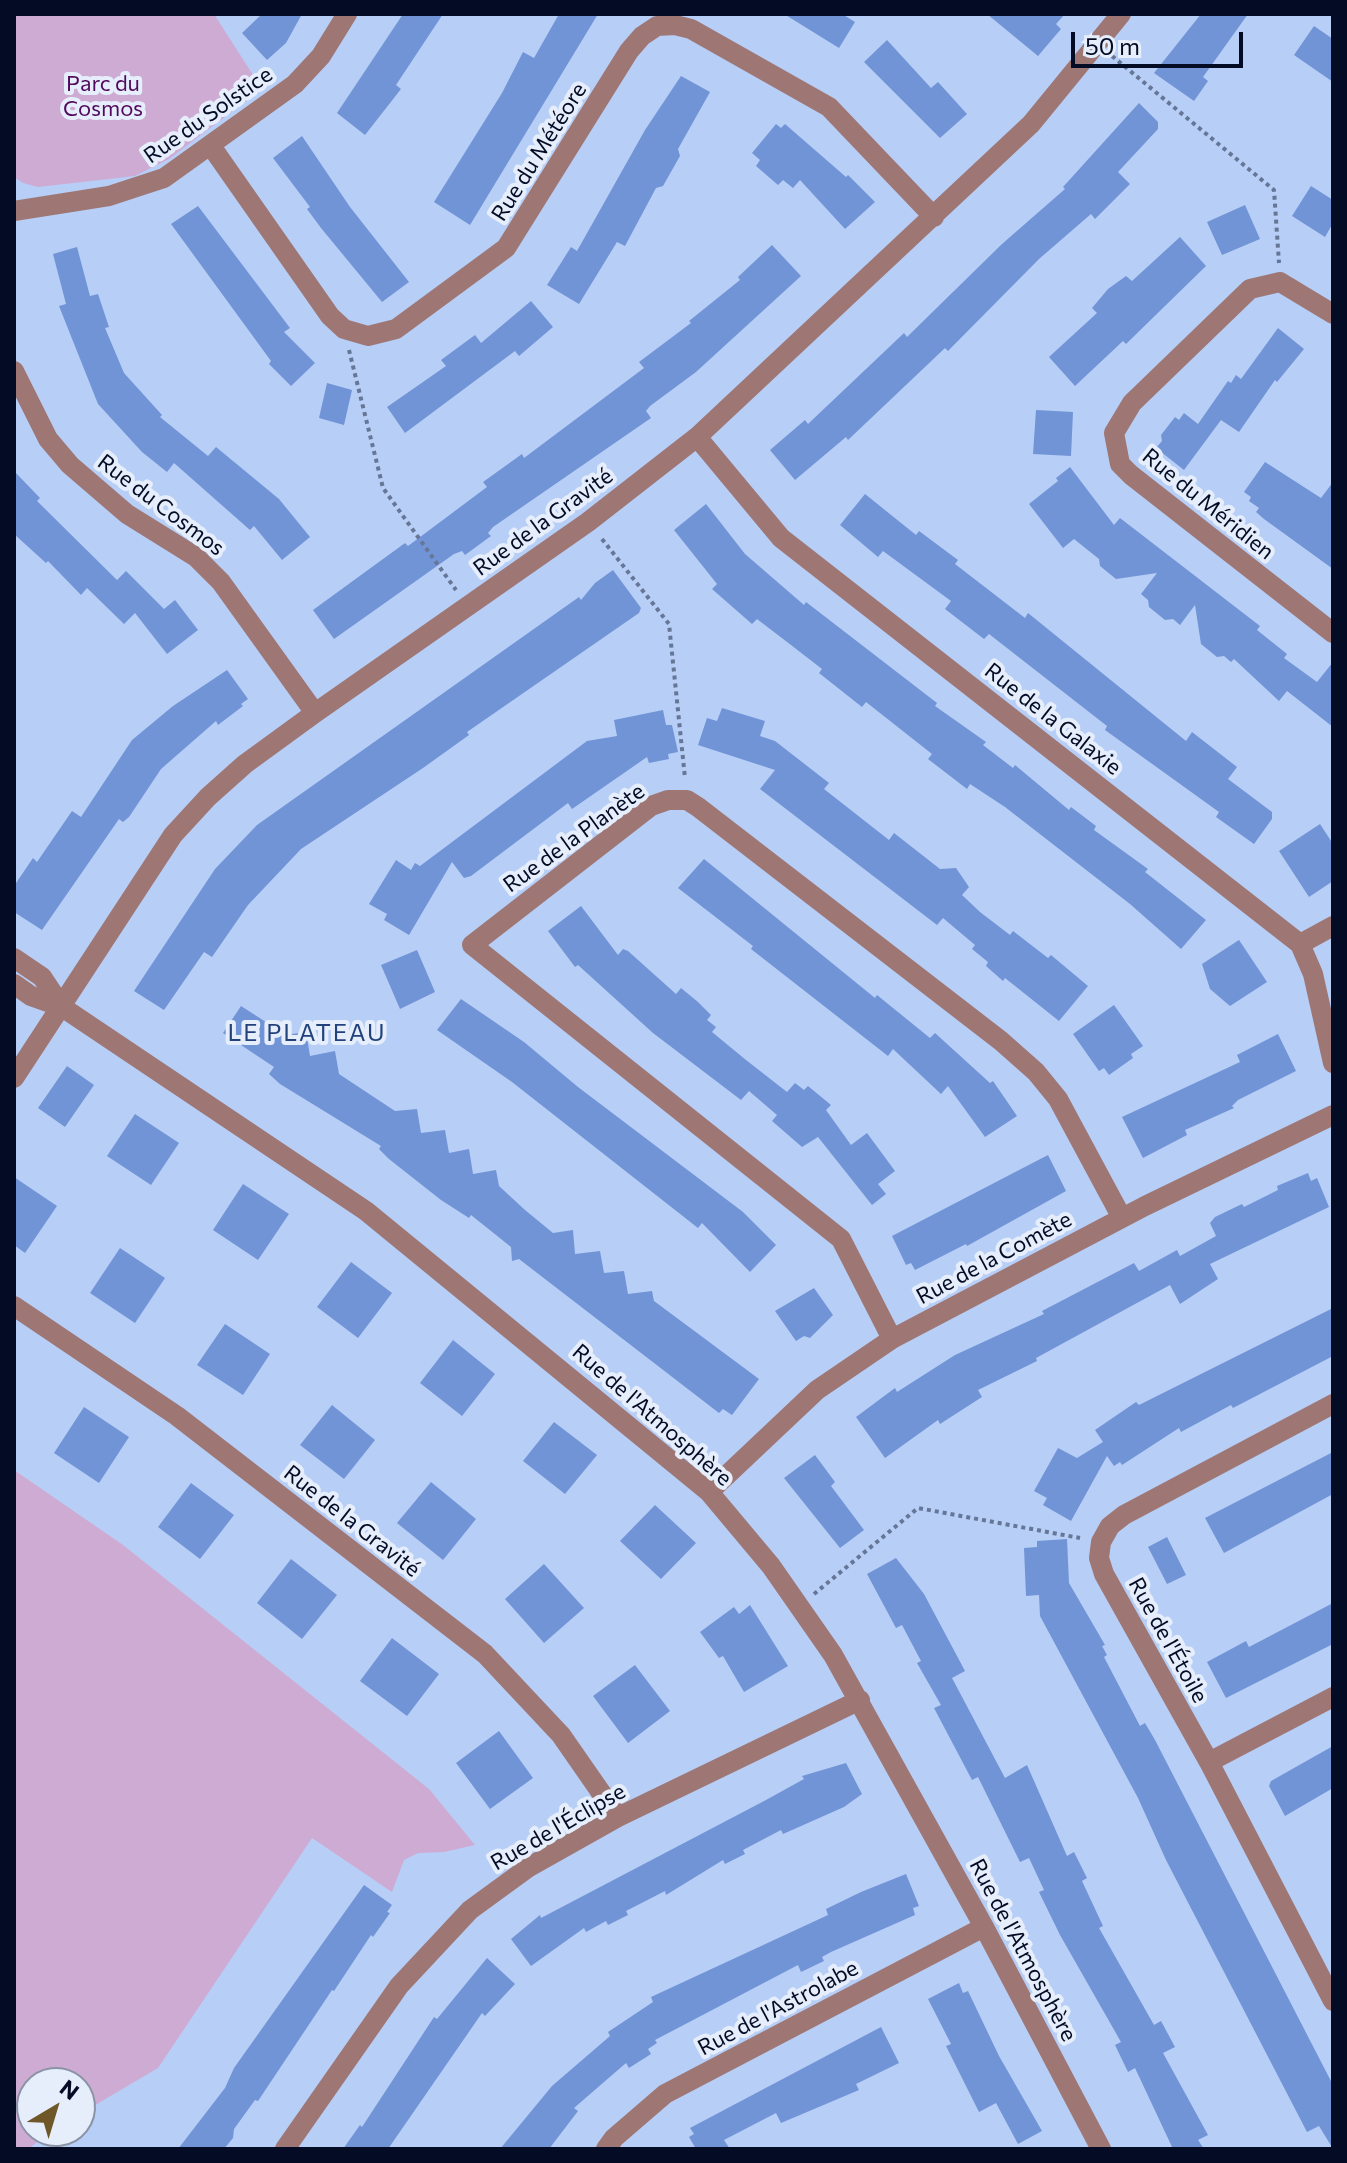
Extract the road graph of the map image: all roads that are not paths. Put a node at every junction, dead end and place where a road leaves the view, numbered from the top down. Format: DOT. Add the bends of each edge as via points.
graph roads {
  1 [pos="347,14"];
  2 [pos="1118,15"];
  3 [pos="211,146"];
  4 [pos="14,211"];
  5 [pos="934,217"];
  6 [pos="1333,314"];
  7 [pos="14,371"];
  8 [pos="697,437"];
  9 [pos="1333,633"];
  10 [pos="315,713"];
  11 [pos="1333,926"];
  12 [pos="1300,944"];
  13 [pos="14,958"];
  14 [pos="14,984"];
  15 [pos="62,1007"];
  16 [pos="1333,1063"];
  17 [pos="14,1078"];
  18 [pos="1333,1115"];
  19 [pos="1122,1218"];
  20 [pos="14,1306"];
  21 [pos="892,1339"];
  22 [pos="1333,1404"];
  23 [pos="709,1492"];
  24 [pos="1333,1697"];
  25 [pos="860,1700"];
  26 [pos="1209,1762"];
  27 [pos="618,1817"];
  28 [pos="984,1927"];
  29 [pos="1331,1994"];
  30 [pos="285,2149"];
  31 [pos="606,2149"];
  32 [pos="1101,2149"];
  1 -- 3 [label="street, Rue du Solstice" via="321,56 295,84"];
  2 -- 5 [label="street, Rue de la Gravité" via="1031,124"];
  3 -- 4 [label="street, Rue du Solstice" via="139,189"];
  3 -- 5 [label="street, Rue du Météore" via="330,316 344,329 368,336 396,329 506,248 629,51 657,26 691,29 829,107"];
  5 -- 8 [label="street, Rue de la Gravité"];
  6 -- 9 [label="street, Rue du Méridien" via="1280,282 1242,295 1132,403 1114,433 1114,450 1131,475"];
  7 -- 10 [label="street, Rue du Cosmos" via="48,439 70,465 127,514 196,557 221,582"];
  8 -- 10 [label="street, Rue de la Gravité" via="588,522"];
  8 -- 12 [label="street, Rue de la Galaxie" via="781,538"];
  10 -- 15 [label="street, Rue de la Gravité" via="245,764 173,835"];
  11 -- 12 [label="street"];
  12 -- 16 [label="street" via="1313,974"];
  13 -- 15 [label="street, Rue de l'Atmosphère" via="42,977"];
  14 -- 15 [label="street, Rue de l'Atmosphère"];
  15 -- 17 [label="street, Rue de la Gravité"];
  15 -- 23 [label="street, Rue de l'Atmosphère" via="366,1211"];
  18 -- 19 [label="street, Rue de la Comète"];
  19 -- 21 [label="street, Rue de la Comète"];
  19 -- 21 [label="street, Rue de la Planète" via="1058,1099 1001,1041 687,800 651,806 472,945 841,1239"];
  20 -- 27 [label="street, Rue de la Gravité" via="177,1416 485,1654 561,1735"];
  21 -- 23 [label="street, Rue de la Comète" via="817,1390"];
  22 -- 26 [label="street, Rue de l'Étoile" via="1124,1515 1101,1542 1104,1574"];
  23 -- 25 [label="street, Rue de l'Atmosphère" via="800,1605"];
  24 -- 26 [label="street"];
  25 -- 27 [label="street, Rue de l'Éclipse"];
  25 -- 28 [label="street, Rue de l'Atmosphère"];
  26 -- 29 [label="street, Rue de l'Étoile"];
  27 -- 30 [label="street, Rue de l'Éclipse" via="529,1867 448,1930 399,1986"];
  28 -- 31 [label="street, Rue de l'Astrolabe" via="665,2094"];
  28 -- 32 [label="street, Rue de l'Atmosphère"];
}
